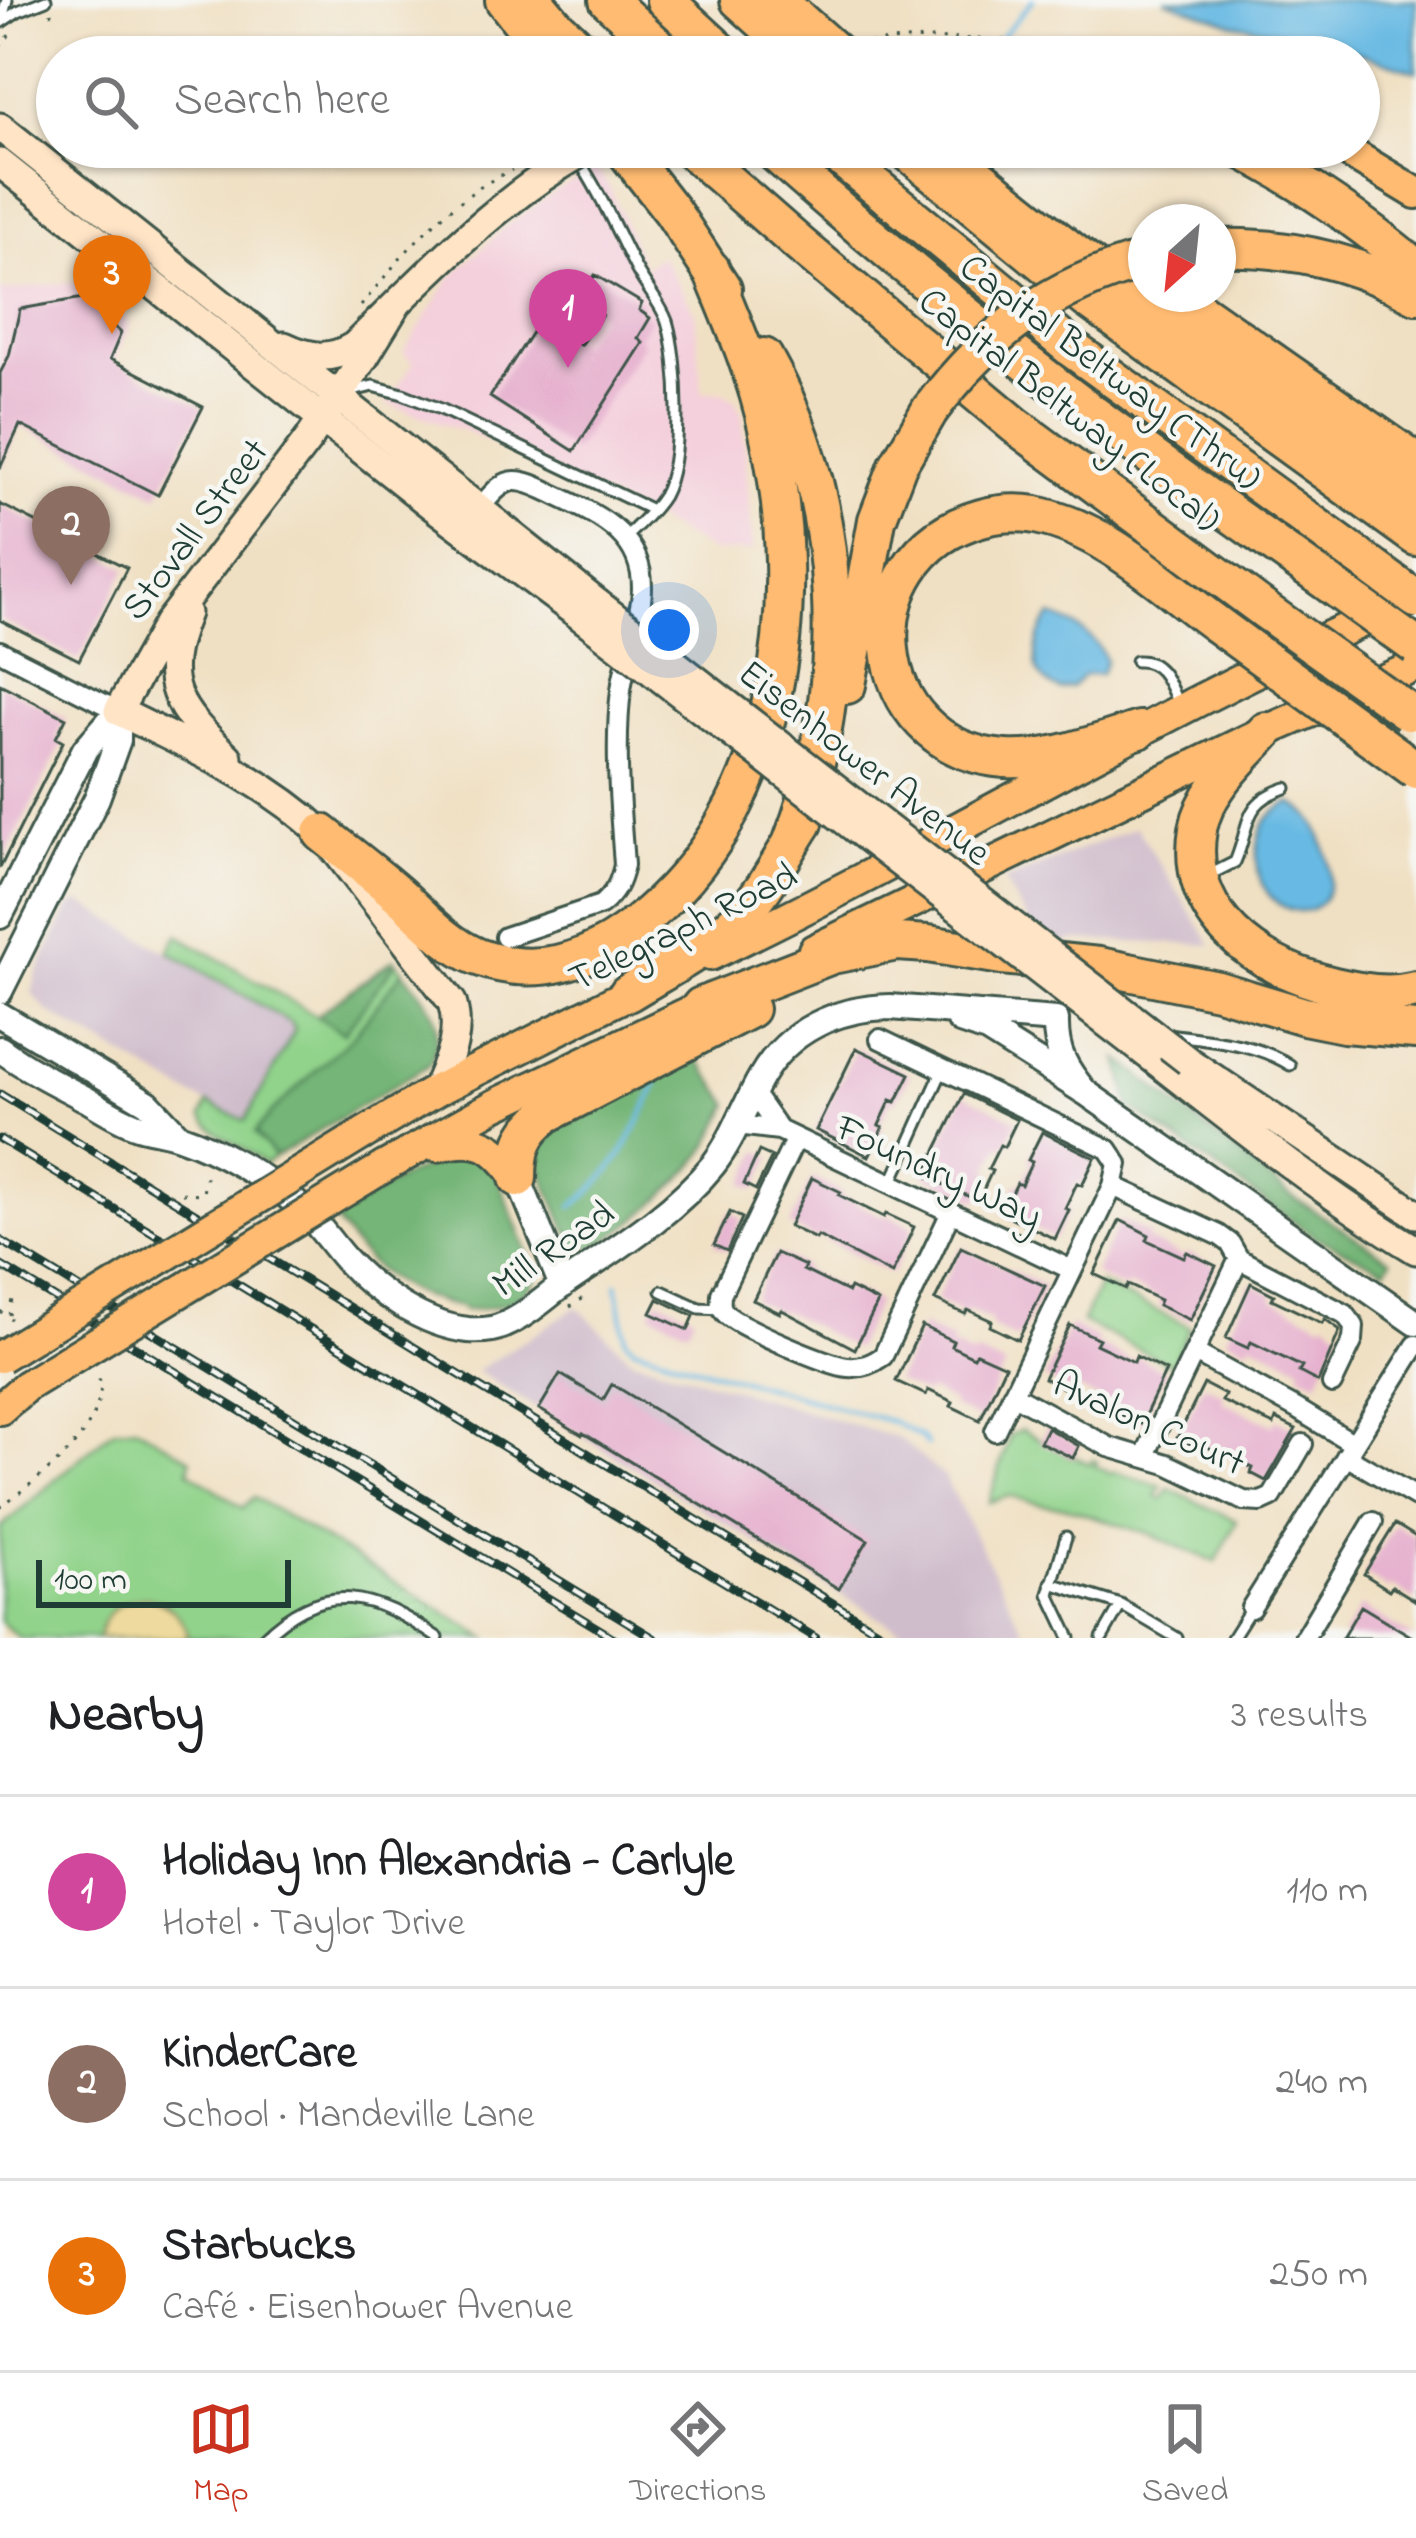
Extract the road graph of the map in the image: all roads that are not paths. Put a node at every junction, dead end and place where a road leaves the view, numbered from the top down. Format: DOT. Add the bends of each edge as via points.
graph roads {
  1 [pos="7,0"];
  2 [pos="46,0"];
  3 [pos="504,0"];
  4 [pos="534,0"];
  5 [pos="608,0"];
  6 [pos="665,0"];
  7 [pos="739,0"];
  8 [pos="777,0"];
  9 [pos="0,23"];
  10 [pos="532,36"];
  11 [pos="567,36"];
  12 [pos="647,36"];
  13 [pos="704,36"];
  14 [pos="796,36"];
  15 [pos="801,36"];
  16 [pos="0,127"];
  17 [pos="36,162"];
  18 [pos="0,163"];
  19 [pos="42,168"];
  20 [pos="550,168"];
  21 [pos="576,168"];
  22 [pos="638,168"];
  23 [pos="713,168"];
  24 [pos="792,168"];
  25 [pos="853,168"];
  26 [pos="928,168"];
  27 [pos="970,168"];
  28 [pos="997,168"];
  29 [pos="1276,168"];
  30 [pos="1375,168"];
  31 [pos="1416,193"];
  32 [pos="106,230"];
  33 [pos="1236,248"];
  34 [pos="1128,260"];
  35 [pos="1128,266"];
  36 [pos="1416,268"];
  37 [pos="711,269"];
  38 [pos="1416,295"];
  39 [pos="397,304"];
  40 [pos="1202,312"];
  41 [pos="249,326"];
  42 [pos="330,407"];
  43 [pos="1416,462"];
  44 [pos="1416,499"];
  45 [pos="481,507"];
  46 [pos="652,510"];
  47 [pos="1416,537"];
  48 [pos="625,538"];
  49 [pos="206,571"];
  50 [pos="1416,598"];
  51 [pos="590,611"];
  52 [pos="1416,646"];
  53 [pos="0,651"];
  54 [pos="1136,662"];
  55 [pos="1416,665"];
  56 [pos="1180,709"];
  57 [pos="118,711"];
  58 [pos="1413,717"];
  59 [pos="1139,730"];
  60 [pos="1266,731"];
  61 [pos="1416,770"];
  62 [pos="248,776"];
  63 [pos="1286,788"];
  64 [pos="322,833"];
  65 [pos="792,841"];
  66 [pos="1200,878"];
  67 [pos="0,916"];
  68 [pos="506,937"];
  69 [pos="1001,956"];
  70 [pos="1416,990"];
  71 [pos="0,992"];
  72 [pos="628,993"];
  73 [pos="701,1006"];
  74 [pos="929,1010"];
  75 [pos="0,1015"];
  76 [pos="1095,1024"];
  77 [pos="1416,1030"];
  78 [pos="880,1039"];
  79 [pos="0,1049"];
  80 [pos="602,1052"];
  81 [pos="1290,1065"];
  82 [pos="943,1069"];
  83 [pos="435,1091"];
  84 [pos="753,1093"];
  85 [pos="1085,1093"];
  86 [pos="737,1125"];
  87 [pos="787,1134"];
  88 [pos="180,1136"];
  89 [pos="396,1160"];
  90 [pos="518,1178"];
  91 [pos="891,1184"];
  92 [pos="1113,1186"];
  93 [pos="951,1213"];
  94 [pos="1416,1214"];
  95 [pos="1416,1250"];
  96 [pos="1239,1259"];
  97 [pos="1072,1270"];
  98 [pos="662,1291"];
  99 [pos="565,1297"];
  100 [pos="723,1309"];
  101 [pos="1416,1323"];
  102 [pos="1416,1346"];
  103 [pos="1195,1353"];
  104 [pos="0,1358"];
  105 [pos="1332,1384"];
  106 [pos="1012,1394"];
  107 [pos="9,1399"];
  108 [pos="995,1431"];
  109 [pos="1304,1444"];
  110 [pos="1350,1450"];
  111 [pos="1145,1455"];
  112 [pos="1416,1497"];
  113 [pos="1373,1522"];
  114 [pos="1066,1537"];
  115 [pos="1051,1583"];
  116 [pos="1121,1605"];
  117 [pos="1246,1616"];
  118 [pos="263,1638"];
  119 [pos="438,1638"];
  120 [pos="1070,1638"];
  121 [pos="1102,1638"];
  122 [pos="1177,1638"];
  123 [pos="1232,1638"];
  124 [pos="1304,1638"];
  1 -- 9 [label="lane"];
  2 -- 9 [label="lane"];
  3 -- 10 [label="highway"];
  4 -- 11 [label="highway"];
  5 -- 12 [label="highway"];
  6 -- 13 [label="highway"];
  7 -- 14 [label="highway"];
  8 -- 15 [label="highway"];
  16 -- 17 [label="main road, Eisenhower Avenue"];
  18 -- 32 [label="main road, Eisenhower Avenue"];
  19 -- 32 [label="main road, Eisenhower Avenue"];
  20 -- 39 [label="main road"];
  21 -- 46 [label="lane" via="592,182 666,320 674,470"];
  22 -- 37 [label="highway"];
  23 -- 58 [label="highway, Capital Beltway (Local), bridge" via="1015,425"];
  24 -- 52 [label="highway, Capital Beltway (Thru), bridge" via="1093,414"];
  25 -- 50 [label="highway, Capital Beltway (Thru), bridge" via="1075,351"];
  26 -- 47 [label="highway" via="1088,300"];
  27 -- 44 [label="highway" via="1156,314"];
  28 -- 34 [label="highway"];
  29 -- 36 [label="highway"];
  30 -- 31 [label="main road"];
  32 -- 41 [label="main road, Eisenhower Avenue"];
  32 -- 42 [label="main road, Eisenhower Avenue"];
  33 -- 38 [label="highway" via="1302,253"];
  35 -- 65 [label="highway, bridge" via="1078,284 1006,327 930,410 877,520 834,752"];
  37 -- 64 [label="highway" via="768,430 784,569 778,661 762,736 711,848 619,937 585,956 529,968 456,946"];
  37 -- 65 [label="highway" via="792,410 826,539 824,722"];
  39 -- 41 [label="main road" via="340,355 296,351"];
  39 -- 42 [label="main road, Stovall Street"];
  40 -- 43 [label="highway"];
  41 -- 42 [label="main road, Eisenhower Avenue"];
  42 -- 45 [label="main road, Eisenhower Avenue"];
  42 -- 46 [label="lane" via="373,386 442,410"];
  42 -- 49 [label="main road, Stovall Street"];
  42 -- 51 [label="main road, Eisenhower Avenue"];
  45 -- 48 [label="street" via="501,484 524,481 602,518"];
  45 -- 51 [label="main road, Eisenhower Avenue"];
  46 -- 48 [label="lane"];
  48 -- 68 [label="street" via="642,580 621,689 621,881 601,905"];
  49 -- 57 [label="main road, Stovall Street"];
  49 -- 62 [label="main road" via="176,643 173,682 194,724"];
  50 -- 56 [label="main road, Telegraph Road"];
  51 -- 94 [label="main road, Eisenhower Avenue, bridge" via="1188,1060"];
  51 -- 95 [label="main road, Eisenhower Avenue, bridge" via="1282,1161"];
  53 -- 57 [label="street"];
  54 -- 56 [label="lane" via="1162,671"];
  55 -- 60 [label="main road, Telegraph Road"];
  56 -- 59 [label="main road, Telegraph Road"];
  57 -- 62 [label="main road"];
  57 -- 67 [label="street, Stovall Street" via="85,749"];
  57 -- 71 [label="street, Stovall Street" via="118,740 98,798"];
  59 -- 61 [label="highway, bridge" via="1029,759 984,757 938,737 906,700 890,656 896,599 915,560 950,530 998,514 1066,524 1097,538"];
  59 -- 72 [label="main road, Telegraph Road" via="814,905"];
  60 -- 66 [label="highway" via="1203,813"];
  60 -- 73 [label="main road, Telegraph Road"];
  62 -- 64 [label="main road"];
  63 -- 66 [label="lane" via="1254,806 1235,862"];
  64 -- 83 [label="main road" via="452,1002 453,1049"];
  65 -- 72 [label="highway" via="738,919"];
  66 -- 70 [label="highway" via="1224,926 1269,962 1352,990"];
  69 -- 73 [label="highway" via="928,944 866,946"];
  69 -- 77 [label="highway" via="1139,973 1324,1020"];
  69 -- 90 [label="highway" via="889,958 788,989 547,1114 520,1145"];
  72 -- 83 [label="main road, Telegraph Road"];
  73 -- 80 [label="main road, Telegraph Road"];
  74 -- 84 [label="street, Mill Road" via="866,1007 825,1019 791,1039"];
  74 -- 85 [label="street, Mill Road" via="987,1030"];
  74 -- 85 [label="street, Mill Road" via="1064,1021 1055,1034 1063,1066"];
  75 -- 88 [label="street, Mill Road" via="148,1102"];
  76 -- 81 [label="lane" via="1254,1047"];
  78 -- 82 [label="street"];
  79 -- 88 [label="street, Mill Road" via="134,1125"];
  80 -- 89 [label="main road, Telegraph Road"];
  80 -- 90 [label="main road" via="524,1119 513,1148"];
  82 -- 91 [label="lane"];
  82 -- 92 [label="street" via="1108,1149 1118,1164"];
  83 -- 104 [label="main road, Telegraph Road, bridge"];
  84 -- 86 [label="street, Mill Road"];
  84 -- 87 [label="street, Foundry Way"];
  85 -- 101 [label="street, Mill Road"];
  86 -- 87 [label="street, Foundry Way"];
  86 -- 99 [label="street, Mill Road" via="688,1191"];
  87 -- 91 [label="street, Foundry Way"];
  87 -- 100 [label="street" via="721,1294"];
  88 -- 99 [label="street, Mill Road" via="266,1182 368,1281 443,1325 503,1326"];
  89 -- 90 [label="main road" via="479,1141"];
  89 -- 107 [label="main road, Telegraph Road, bridge"];
  90 -- 99 [label="street"];
  91 -- 93 [label="street, Foundry Way"];
  92 -- 96 [label="street" via="1219,1235"];
  92 -- 97 [label="street"];
  93 -- 97 [label="street, Foundry Way"];
  93 -- 100 [label="street" via="883,1356 865,1366 826,1363"];
  96 -- 103 [label="street"];
  96 -- 105 [label="street" via="1350,1319 1353,1340"];
  97 -- 106 [label="street"];
  98 -- 100 [label="lane"];
  102 -- 110 [label="street"];
  103 -- 110 [label="street"];
  103 -- 111 [label="street"];
  106 -- 108 [label="street"];
  106 -- 111 [label="street, Avalon Court" via="1109,1447"];
  109 -- 111 [label="street, Avalon Court" via="1272,1498 1261,1502 1235,1498"];
  110 -- 112 [label="street"];
  110 -- 117 [label="street"];
  113 -- 124 [label="street"];
  114 -- 115 [label="lane"];
  115 -- 116 [label="lane"];
  115 -- 120 [label="lane"];
  116 -- 121 [label="lane"];
  116 -- 122 [label="lane"];
  117 -- 123 [label="lane"];
  118 -- 119 [label="lane" via="306,1605 352,1599 402,1613"];
}
